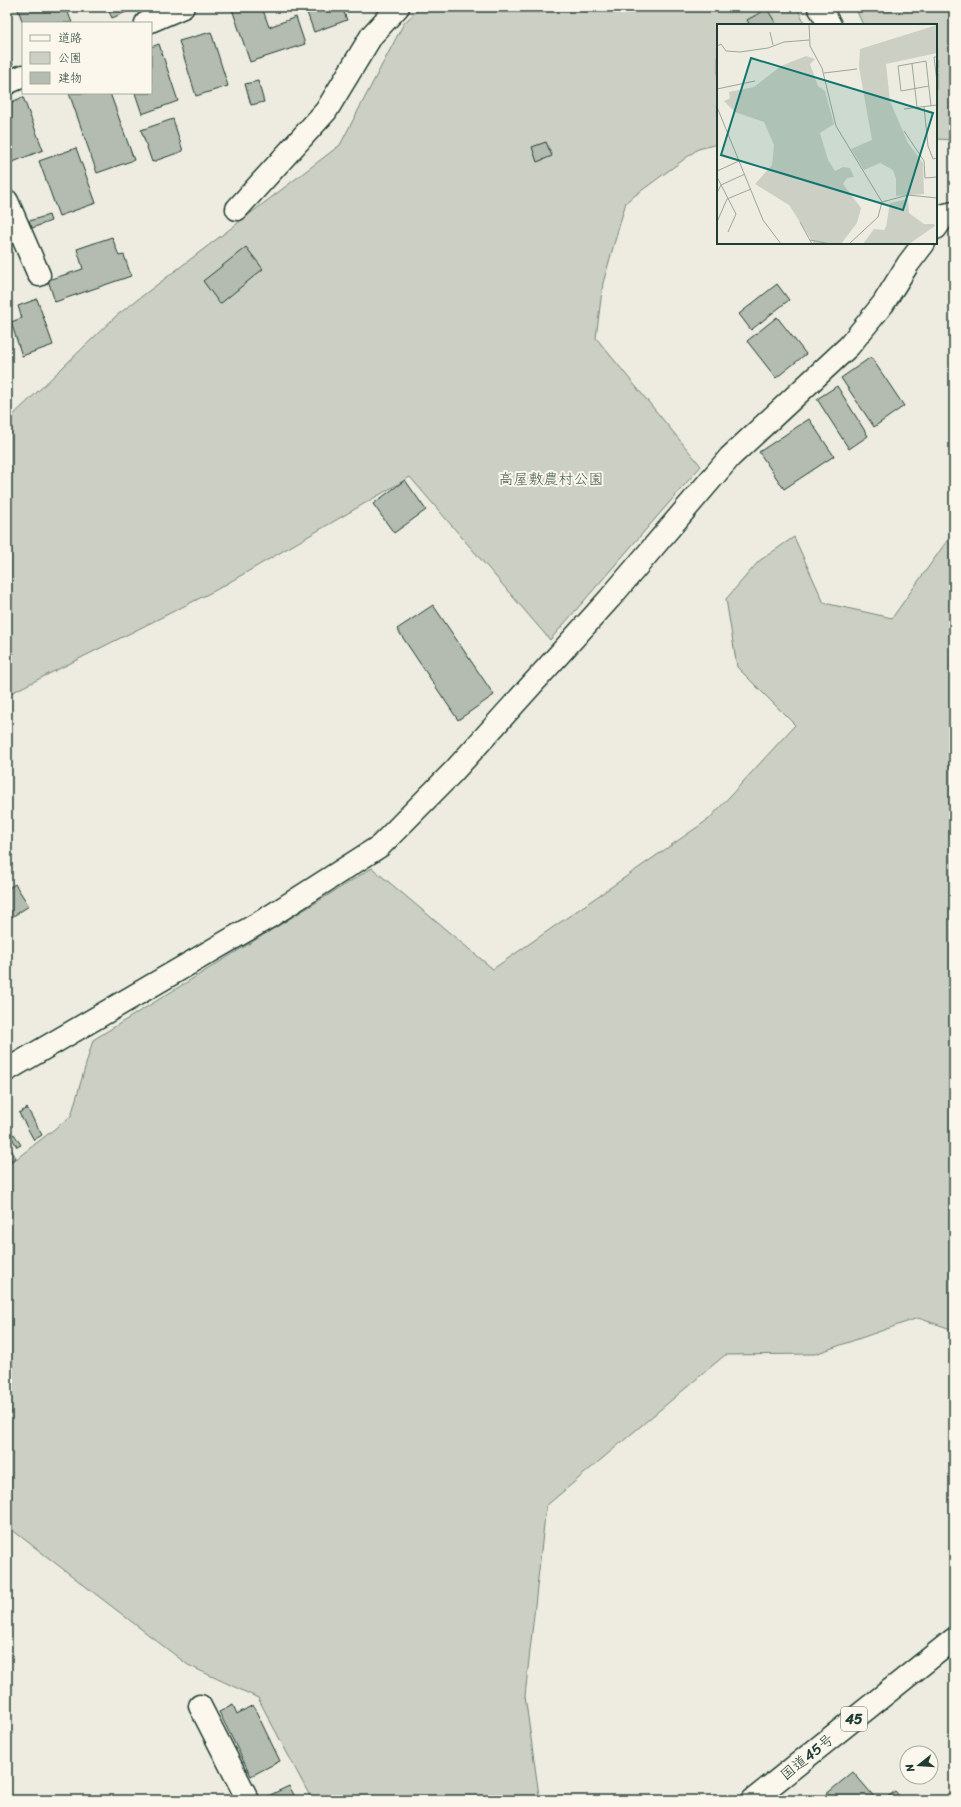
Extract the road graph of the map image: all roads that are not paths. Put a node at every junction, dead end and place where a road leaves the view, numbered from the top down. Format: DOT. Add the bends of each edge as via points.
graph roads {
  1 [pos="183,7"];
  2 [pos="398,7"];
  3 [pos="819,7"];
  4 [pos="148,22"];
  5 [pos="829,24"];
  6 [pos="22,76"];
  7 [pos="7,83"];
  8 [pos="7,201"];
  9 [pos="237,209"];
  10 [pos="923,244"];
  11 [pos="39,275"];
  12 [pos="7,1070"];
  13 [pos="954,1639"];
  14 [pos="200,1706"];
  15 [pos="248,1800"];
  16 [pos="753,1800"];
  1 -- 4 [label="main road"];
  2 -- 9 [label="main road" via="372,35 326,111"];
  3 -- 5 [label="main road"];
  6 -- 7 [label="main road"];
  8 -- 11 [label="main road"];
  10 -- 12 [label="main road" via="883,304 849,346 730,457 605,603 453,772 380,846 269,917"];
  13 -- 16 [label="main road, 国道45号 / 45"];
  14 -- 15 [label="main road"];
}
